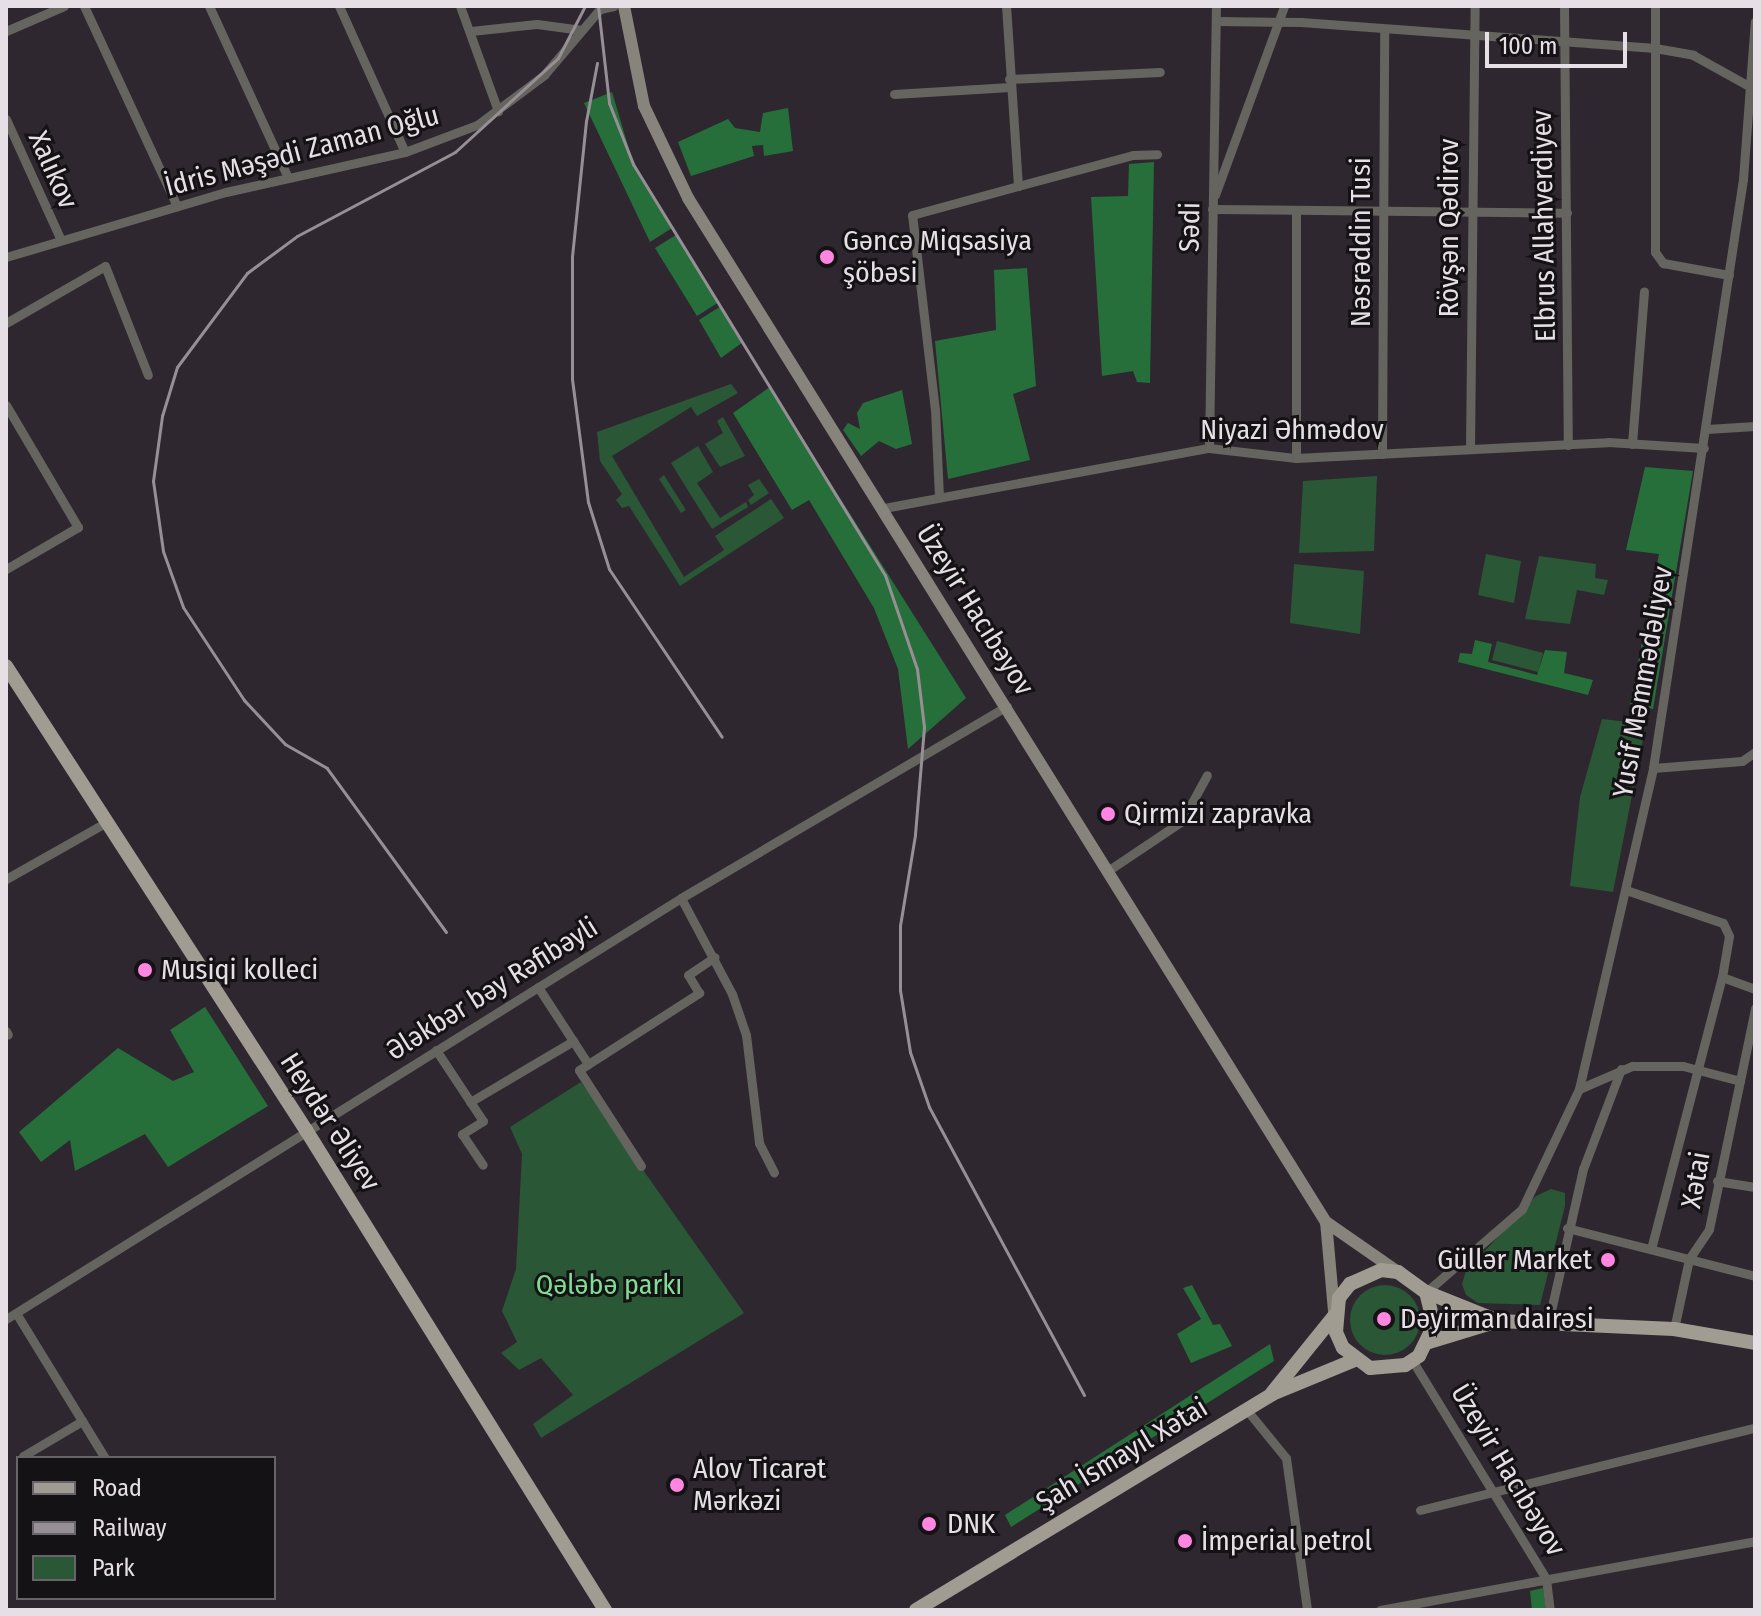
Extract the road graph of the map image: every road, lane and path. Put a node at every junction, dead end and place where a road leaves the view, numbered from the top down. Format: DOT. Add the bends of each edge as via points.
graph roads {
  1 [pos="64,6"];
  2 [pos="84,6"];
  3 [pos="209,6"];
  4 [pos="339,6"];
  5 [pos="460,6"];
  6 [pos="614,6"];
  7 [pos="624,6"];
  8 [pos="1006,6"];
  9 [pos="1216,6"];
  10 [pos="1284,6"];
  11 [pos="1475,6"];
  12 [pos="1564,6"];
  13 [pos="1655,6"];
  14 [pos="1216,21"];
  15 [pos="1278,21"];
  16 [pos="1755,21"];
  17 [pos="582,30"];
  18 [pos="1384,30"];
  19 [pos="6,31"];
  20 [pos="471,31"];
  21 [pos="1472,38"];
  22 [pos="1562,44"];
  23 [pos="1655,48"];
  24 [pos="1160,72"];
  25 [pos="1010,83"];
  26 [pos="1747,85"];
  27 [pos="894,94"];
  28 [pos="498,111"];
  29 [pos="6,119"];
  30 [pos="405,152"];
  31 [pos="1157,154"];
  32 [pos="288,178"];
  33 [pos="1743,179"];
  34 [pos="1755,181"];
  35 [pos="1018,186"];
  36 [pos="1212,205"];
  37 [pos="177,206"];
  38 [pos="1296,210"];
  39 [pos="1383,212"];
  40 [pos="1567,213"];
  41 [pos="1471,214"];
  42 [pos="61,240"];
  43 [pos="6,257"];
  44 [pos="1729,275"];
  45 [pos="1644,291"];
  46 [pos="6,323"];
  47 [pos="148,375"];
  48 [pos="6,405"];
  49 [pos="1755,426"];
  50 [pos="1707,429"];
  51 [pos="1632,444"];
  52 [pos="1568,445"];
  53 [pos="1209,448"];
  54 [pos="1704,448"];
  55 [pos="1470,449"];
  56 [pos="1382,454"];
  57 [pos="1296,458"];
  58 [pos="939,497"];
  59 [pos="884,508"];
  60 [pos="6,569"];
  61 [pos="6,666"];
  62 [pos="1007,706"];
  63 [pos="1755,752"];
  64 [pos="1653,768"];
  65 [pos="1207,775"];
  66 [pos="105,823"];
  67 [pos="1109,870"];
  68 [pos="6,879"];
  69 [pos="1626,890"];
  70 [pos="681,898"];
  71 [pos="715,957"];
  72 [pos="1722,977"];
  73 [pos="538,987"];
  74 [pos="1755,989"];
  75 [pos="1755,1008"];
  76 [pos="1752,1036"];
  77 [pos="573,1041"];
  78 [pos="436,1050"];
  79 [pos="588,1064"];
  80 [pos="1621,1069"];
  81 [pos="1695,1069"];
  82 [pos="1740,1081"];
  83 [pos="1579,1089"];
  84 [pos="470,1102"];
  85 [pos="306,1130"];
  86 [pos="483,1165"];
  87 [pos="641,1166"];
  88 [pos="774,1172"];
  89 [pos="1717,1181"];
  90 [pos="1755,1187"];
  91 [pos="1326,1222"];
  92 [pos="1567,1228"];
  93 [pos="1651,1249"];
  94 [pos="1689,1259"];
  95 [pos="1398,1272"];
  96 [pos="1755,1274"];
  97 [pos="1426,1292"];
  98 [pos="16,1313"];
  99 [pos="1335,1315"];
  100 [pos="6,1319"];
  101 [pos="1498,1321"];
  102 [pos="1548,1324"];
  103 [pos="1674,1329"];
  104 [pos="1429,1342"];
  105 [pos="1755,1343"];
  106 [pos="1355,1360"];
  107 [pos="1412,1360"];
  108 [pos="1272,1394"];
  109 [pos="1246,1409"];
  110 [pos="82,1421"];
  111 [pos="1755,1428"];
  112 [pos="23,1456"];
  113 [pos="104,1456"];
  114 [pos="1492,1491"];
  115 [pos="1420,1510"];
  116 [pos="1755,1541"];
  117 [pos="1546,1579"];
  118 [pos="605,1610"];
  119 [pos="916,1610"];
  120 [pos="1307,1610"];
  121 [pos="1380,1610"];
  122 [pos="1550,1610"];
  1 -- 19 [label="street"];
  2 -- 37 [label="street"];
  3 -- 32 [label="street"];
  4 -- 30 [label="street"];
  5 -- 20 [label="street"];
  6 -- 17 [label="street, İdris Məşədi Zaman Oğlu" via="600,9"];
  7 -- 59 [label="main road, Üzeyir Hacıbəyov" via="644,106 688,198"];
  8 -- 25 [label="street"];
  9 -- 14 [label="street, Sədi"];
  10 -- 15 [label="street"];
  11 -- 21 [label="street, Rövşən Qədirov"];
  12 -- 22 [label="street, Elbrus Allahverdiyev"];
  13 -- 23 [label="street"];
  14 -- 15 [label="street"];
  14 -- 36 [label="street, Sədi"];
  15 -- 18 [label="street"];
  15 -- 36 [label="street"];
  16 -- 26 [label="street, Yusif Məmmədəliyev"];
  17 -- 20 [label="street" via="537,24"];
  17 -- 28 [label="street, İdris Məşədi Zaman Oğlu" via="544,75"];
  18 -- 21 [label="street"];
  18 -- 39 [label="street, Nəsrəddin Tusi"];
  20 -- 28 [label="street"];
  21 -- 22 [label="street"];
  21 -- 41 [label="street, Rövşən Qədirov"];
  22 -- 23 [label="street"];
  22 -- 40 [label="street, Elbrus Allahverdiyev"];
  23 -- 26 [label="street" via="1693,55"];
  23 -- 44 [label="street" via="1655,252 1663,263"];
  24 -- 25 [label="street"];
  25 -- 27 [label="street"];
  25 -- 35 [label="street"];
  26 -- 33 [label="street, Yusif Məmmədəliyev"];
  28 -- 30 [label="street, İdris Məşədi Zaman Oğlu" via="477,125"];
  29 -- 42 [label="street, Xalıkov"];
  30 -- 32 [label="street, İdris Məşədi Zaman Oğlu"];
  31 -- 35 [label="street" via="1133,155"];
  32 -- 37 [label="street, İdris Məşədi Zaman Oğlu"];
  33 -- 34 [label="street"];
  33 -- 44 [label="street, Yusif Məmmədəliyev"];
  35 -- 58 [label="street" via="912,215 935,410"];
  36 -- 38 [label="street"];
  36 -- 53 [label="street, Sədi"];
  37 -- 42 [label="street, İdris Məşədi Zaman Oğlu"];
  38 -- 39 [label="street"];
  38 -- 57 [label="street"];
  39 -- 41 [label="street"];
  39 -- 56 [label="street, Nəsrəddin Tusi"];
  40 -- 41 [label="street"];
  40 -- 52 [label="street, Elbrus Allahverdiyev"];
  41 -- 55 [label="street, Rövşən Qədirov"];
  42 -- 43 [label="street, İdris Məşədi Zaman Oğlu"];
  44 -- 50 [label="street, Yusif Məmmədəliyev"];
  45 -- 51 [label="street"];
  46 -- 47 [label="street" via="105,266"];
  48 -- 60 [label="street" via="78,527"];
  49 -- 50 [label="street"];
  50 -- 54 [label="street, Yusif Məmmədəliyev"];
  51 -- 52 [label="street, Niyazi Əhmədov"];
  51 -- 54 [label="street, Niyazi Əhmədov"];
  52 -- 55 [label="street, Niyazi Əhmədov"];
  53 -- 57 [label="street, Niyazi Əhmədov"];
  53 -- 58 [label="street, Niyazi Əhmədov"];
  54 -- 64 [label="street, Yusif Məmmədəliyev"];
  55 -- 56 [label="street, Niyazi Əhmədov"];
  56 -- 57 [label="street, Niyazi Əhmədov"];
  58 -- 59 [label="street, Niyazi Əhmədov"];
  59 -- 62 [label="main road, Üzeyir Hacıbəyov"];
  61 -- 66 [label="main road, Heydər Əliyev"];
  62 -- 67 [label="main road, Üzeyir Hacıbəyov"];
  62 -- 70 [label="street, Ələkbər bəy Rəfibəyli"];
  63 -- 64 [label="street" via="1742,761"];
  64 -- 69 [label="street, Yusif Məmmədəliyev"];
  65 -- 67 [label="street" via="1182,821"];
  66 -- 68 [label="street"];
  66 -- 85 [label="main road, Heydər Əliyev"];
  67 -- 91 [label="main road, Üzeyir Hacıbəyov"];
  69 -- 72 [label="street" via="1723,923 1729,936"];
  69 -- 83 [label="street, Yusif Məmmədəliyev"];
  70 -- 71 [label="street"];
  70 -- 73 [label="street, Ələkbər bəy Rəfibəyli"];
  71 -- 79 [label="street" via="688,975 699,993"];
  71 -- 88 [label="street" via="746,1035 759,1143"];
  72 -- 74 [label="street"];
  72 -- 81 [label="street"];
  73 -- 77 [label="street"];
  73 -- 78 [label="street, Ələkbər bəy Rəfibəyli"];
  75 -- 76 [label="street, Xətai"];
  76 -- 82 [label="street, Xətai"];
  77 -- 79 [label="street"];
  77 -- 84 [label="street"];
  78 -- 84 [label="street"];
  78 -- 85 [label="street, Ələkbər bəy Rəfibəyli"];
  79 -- 87 [label="street" via="579,1070"];
  80 -- 81 [label="street"];
  80 -- 83 [label="street"];
  80 -- 92 [label="street"];
  81 -- 82 [label="street"];
  81 -- 93 [label="street"];
  82 -- 89 [label="street, Xətai"];
  83 -- 97 [label="street, Yusif Məmmədəliyev" via="1522,1209"];
  84 -- 86 [label="street" via="483,1121 462,1134"];
  85 -- 98 [label="street, Ələkbər bəy Rəfibəyli"];
  85 -- 118 [label="main road, Heydər Əliyev"];
  89 -- 90 [label="street"];
  89 -- 94 [label="street, Xətai" via="1709,1229"];
  91 -- 95 [label="main road"];
  91 -- 99 [label="main road"];
  92 -- 93 [label="street"];
  92 -- 102 [label="street"];
  93 -- 94 [label="street"];
  94 -- 96 [label="street"];
  94 -- 103 [label="street, Xətai"];
  95 -- 97 [label="main road"];
  95 -- 99 [label="main road" via="1372,1272 1350,1284"];
  97 -- 101 [label="main road"];
  97 -- 104 [label="main road" via="1434,1325"];
  98 -- 100 [label="street, Ələkbər bəy Rəfibəyli"];
  98 -- 110 [label="street"];
  99 -- 106 [label="main road" via="1336,1332"];
  99 -- 108 [label="main road"];
  101 -- 102 [label="main road"];
  101 -- 104 [label="main road"];
  102 -- 103 [label="main road"];
  103 -- 105 [label="main road"];
  104 -- 107 [label="main road"];
  106 -- 107 [label="main road" via="1388,1369"];
  106 -- 108 [label="main road"];
  107 -- 114 [label="street, Üzeyir Hacıbəyov"];
  108 -- 109 [label="main road, Şah İsmayıl Xətai"];
  109 -- 119 [label="main road, Şah İsmayıl Xətai"];
  109 -- 120 [label="street" via="1286,1458"];
  110 -- 112 [label="street"];
  110 -- 113 [label="street"];
  111 -- 114 [label="street"];
  114 -- 115 [label="street"];
  114 -- 117 [label="street, Üzeyir Hacıbəyov"];
  116 -- 117 [label="street"];
  117 -- 121 [label="street"];
  117 -- 122 [label="street, Üzeyir Hacıbəyov"];
}
